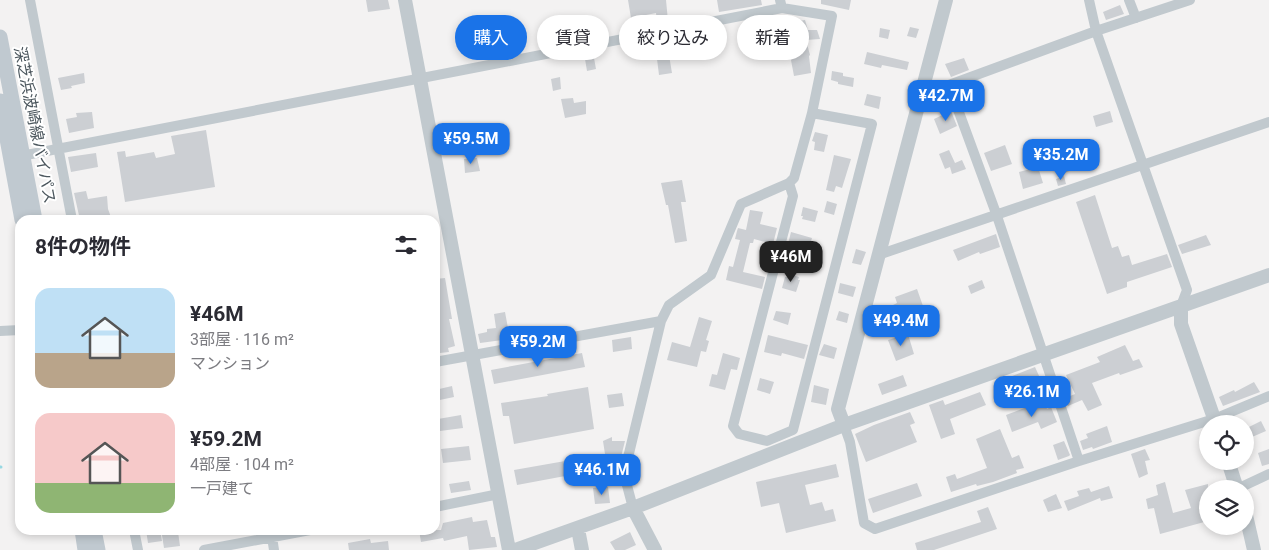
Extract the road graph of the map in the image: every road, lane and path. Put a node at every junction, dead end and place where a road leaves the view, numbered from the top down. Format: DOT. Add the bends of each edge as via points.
graph roads {
  1 [pos="30,0"];
  2 [pos="405,0"];
  3 [pos="946,0"];
  4 [pos="1089,0"];
  5 [pos="1129,0"];
  6 [pos="1190,0"];
  7 [pos="781,4"];
  8 [pos="1136,18"];
  9 [pos="1096,31"];
  10 [pos="0,37"];
  11 [pos="420,78"];
  12 [pos="949,85"];
  13 [pos="923,86"];
  14 [pos="0,101"];
  15 [pos="812,112"];
  16 [pos="1269,122"];
  17 [pos="58,149"];
  18 [pos="16,157"];
  19 [pos="1143,164"];
  20 [pos="789,182"];
  21 [pos="22,215"];
  22 [pos="33,215"];
  23 [pos="71,215"];
  24 [pos="997,216"];
  25 [pos="878,255"];
  26 [pos="1269,274"];
  27 [pos="1180,306"];
  28 [pos="661,321"];
  29 [pos="15,330"];
  30 [pos="0,331"];
  31 [pos="1043,354"];
  32 [pos="472,355"];
  33 [pos="440,361"];
  34 [pos="1269,396"];
  35 [pos="1213,415"];
  36 [pos="1228,415"];
  37 [pos="844,425"];
  38 [pos="1199,426"];
  39 [pos="1079,461"];
  40 [pos="1269,474"];
  41 [pos="1254,481"];
  42 [pos="499,494"];
  43 [pos="440,505"];
  44 [pos="633,508"];
  45 [pos="578,529"];
  46 [pos="83,535"];
  47 [pos="95,535"];
  48 [pos="135,535"];
  49 [pos="283,535"];
  50 [pos="1251,535"];
  51 [pos="272,537"];
  52 [pos="85,550"];
  53 [pos="98,550"];
  54 [pos="138,550"];
  55 [pos="204,550"];
  56 [pos="274,550"];
  57 [pos="509,550"];
  58 [pos="515,550"];
  59 [pos="582,550"];
  60 [pos="655,550"];
  61 [pos="1254,550"];
  1 -- 17 [label="street"];
  2 -- 11 [label="street"];
  3 -- 13 [label="street"];
  4 -- 9 [label="street"];
  5 -- 8 [label="street"];
  6 -- 8 [label="street"];
  7 -- 11 [label="street"];
  7 -- 15 [label="street" via="832,16"];
  8 -- 9 [label="street"];
  9 -- 12 [label="street"];
  9 -- 19 [label="street"];
  10 -- 18 [label="main road, 深芝浜波崎線バイパス"];
  11 -- 17 [label="street"];
  11 -- 32 [label="street"];
  12 -- 13 [label="street" via="933,89"];
  12 -- 24 [label="street"];
  13 -- 25 [label="street"];
  14 -- 18 [label="main road, 深芝浜波崎線バイパス"];
  15 -- 20 [label="street" via="794,178"];
  15 -- 20 [label="street" via="872,124 793,430 767,441 739,434 733,426 793,196"];
  16 -- 19 [label="street"];
  17 -- 18 [label="street"];
  17 -- 23 [label="street"];
  18 -- 21 [label="main road, 深芝浜波崎線バイパス"];
  18 -- 22 [label="main road, 深芝浜波崎線バイパス"];
  19 -- 24 [label="street"];
  19 -- 27 [label="street" via="1187,290"];
  20 -- 28 [label="street" via="741,204 711,275 669,305"];
  24 -- 25 [label="street"];
  24 -- 31 [label="street"];
  25 -- 37 [label="street" via="838,409"];
  26 -- 27 [label="street"];
  27 -- 31 [label="street"];
  27 -- 35 [label="street" via="1181,324"];
  28 -- 32 [label="street"];
  28 -- 44 [label="street" via="624,474"];
  29 -- 30 [label="street"];
  31 -- 37 [label="street"];
  31 -- 39 [label="street"];
  32 -- 33 [label="street"];
  32 -- 42 [label="street"];
  34 -- 36 [label="street"];
  37 -- 39 [label="street" via="864,523 875,528"];
  37 -- 44 [label="street"];
  38 -- 39 [label="street"];
  40 -- 41 [label="street"];
  42 -- 43 [label="street"];
  42 -- 57 [label="street"];
  44 -- 45 [label="street"];
  44 -- 60 [label="street"];
  45 -- 58 [label="street"];
  45 -- 59 [label="street"];
  46 -- 52 [label="main road"];
  47 -- 53 [label="main road"];
  48 -- 54 [label="street"];
  49 -- 51 [label="street"];
  50 -- 61 [label="street"];
  51 -- 55 [label="street"];
  51 -- 56 [label="street"];
}
